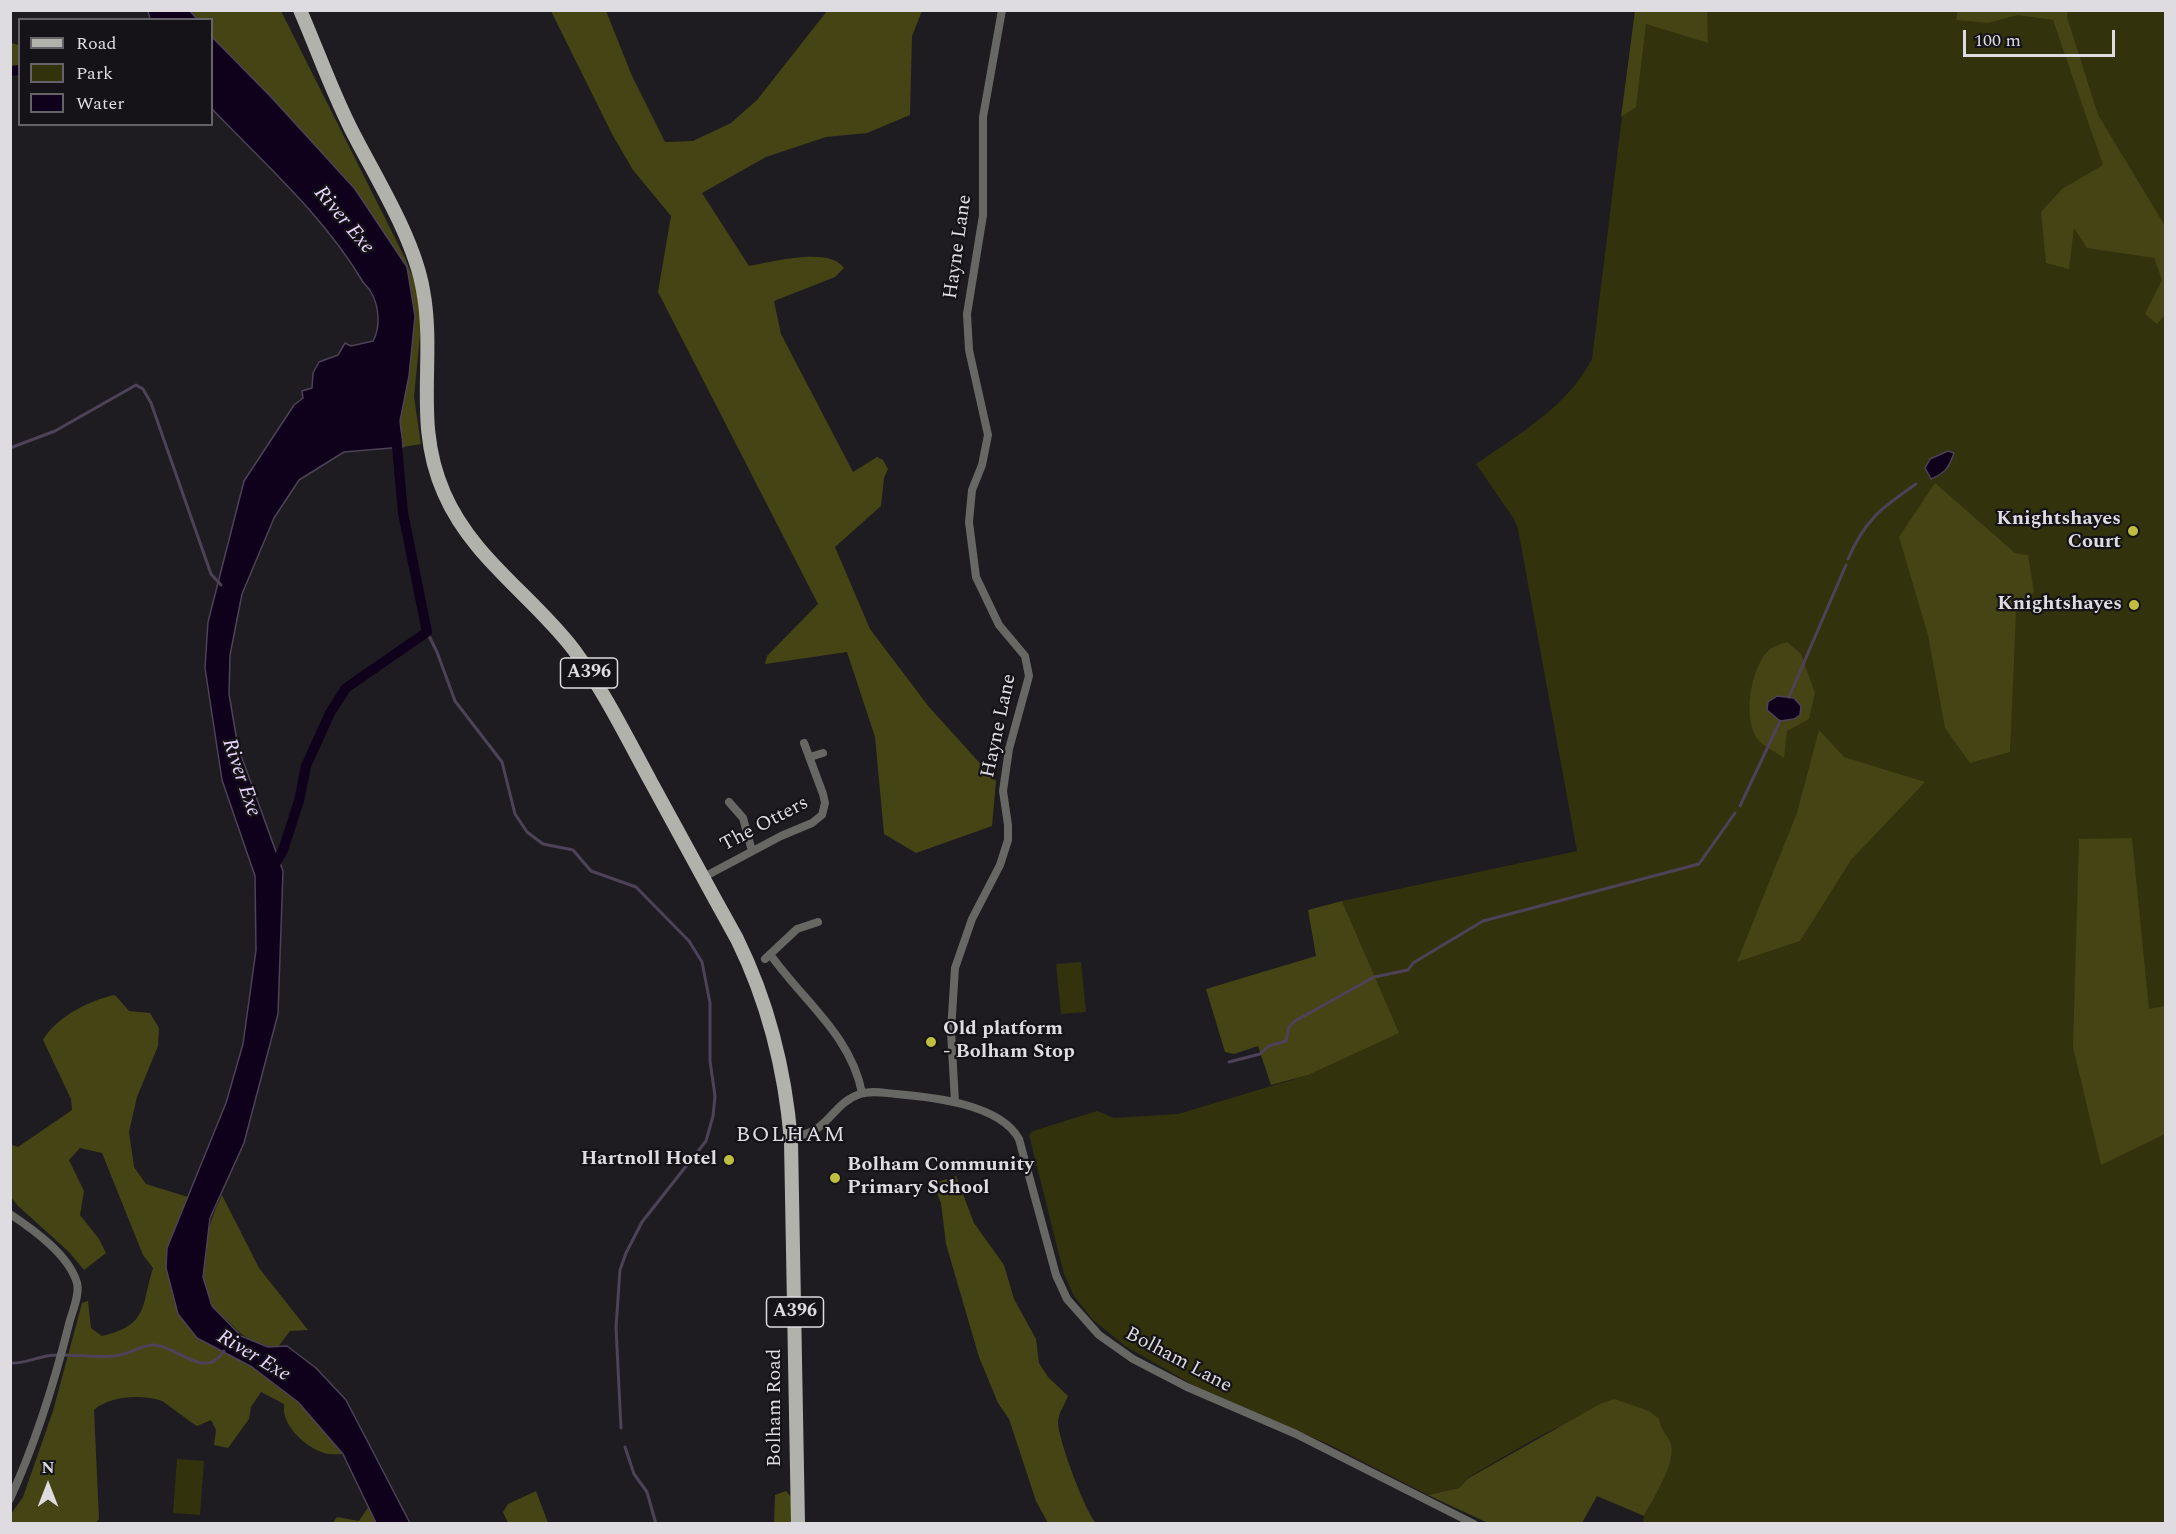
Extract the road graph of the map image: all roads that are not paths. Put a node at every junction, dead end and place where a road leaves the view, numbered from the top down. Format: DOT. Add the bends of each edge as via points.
graph roads {
  1 [pos="300,10"];
  2 [pos="1002,10"];
  3 [pos="804,743"];
  4 [pos="824,753"];
  5 [pos="810,757"];
  6 [pos="729,802"];
  7 [pos="752,850"];
  8 [pos="702,878"];
  9 [pos="818,922"];
  10 [pos="862,1093"];
  11 [pos="955,1102"];
  12 [pos="791,1137"];
  13 [pos="10,1214"];
  14 [pos="10,1499"];
  15 [pos="798,1524"];
  16 [pos="1474,1524"];
  1 -- 8 [label="main road, A396" via="418,270 425,310 427,430 443,492 474,545 558,631 589,673"];
  2 -- 11 [label="street, Hayne Lane" via="982,117 983,215 967,314 969,350 988,435 972,490 969,522 976,577 999,625 1025,656 1029,676 1009,749 1003,791 1008,840 972,919 955,968 951,1031"];
  3 -- 5 [label="street, The Otters"];
  4 -- 5 [label="street"];
  5 -- 7 [label="street, The Otters" via="825,803 822,815"];
  6 -- 7 [label="street" via="742,818"];
  7 -- 8 [label="street, The Otters"];
  8 -- 12 [label="main road, Bolham Road / A396" via="737,939 767,1011 783,1072"];
  9 -- 10 [label="street" via="797,929 768,956 822,1015 852,1057"];
  10 -- 11 [label="street, Bolham Lane" via="928,1096"];
  10 -- 12 [label="street" via="843,1104 817,1129"];
  11 -- 16 [label="street, Bolham Lane" via="991,1116 1015,1132 1056,1275 1067,1299 1099,1335 1133,1359 1187,1387 1296,1434"];
  12 -- 15 [label="main road, Bolham Road / A396"];
  13 -- 14 [label="street" via="65,1261 78,1290 39,1431"];
}
